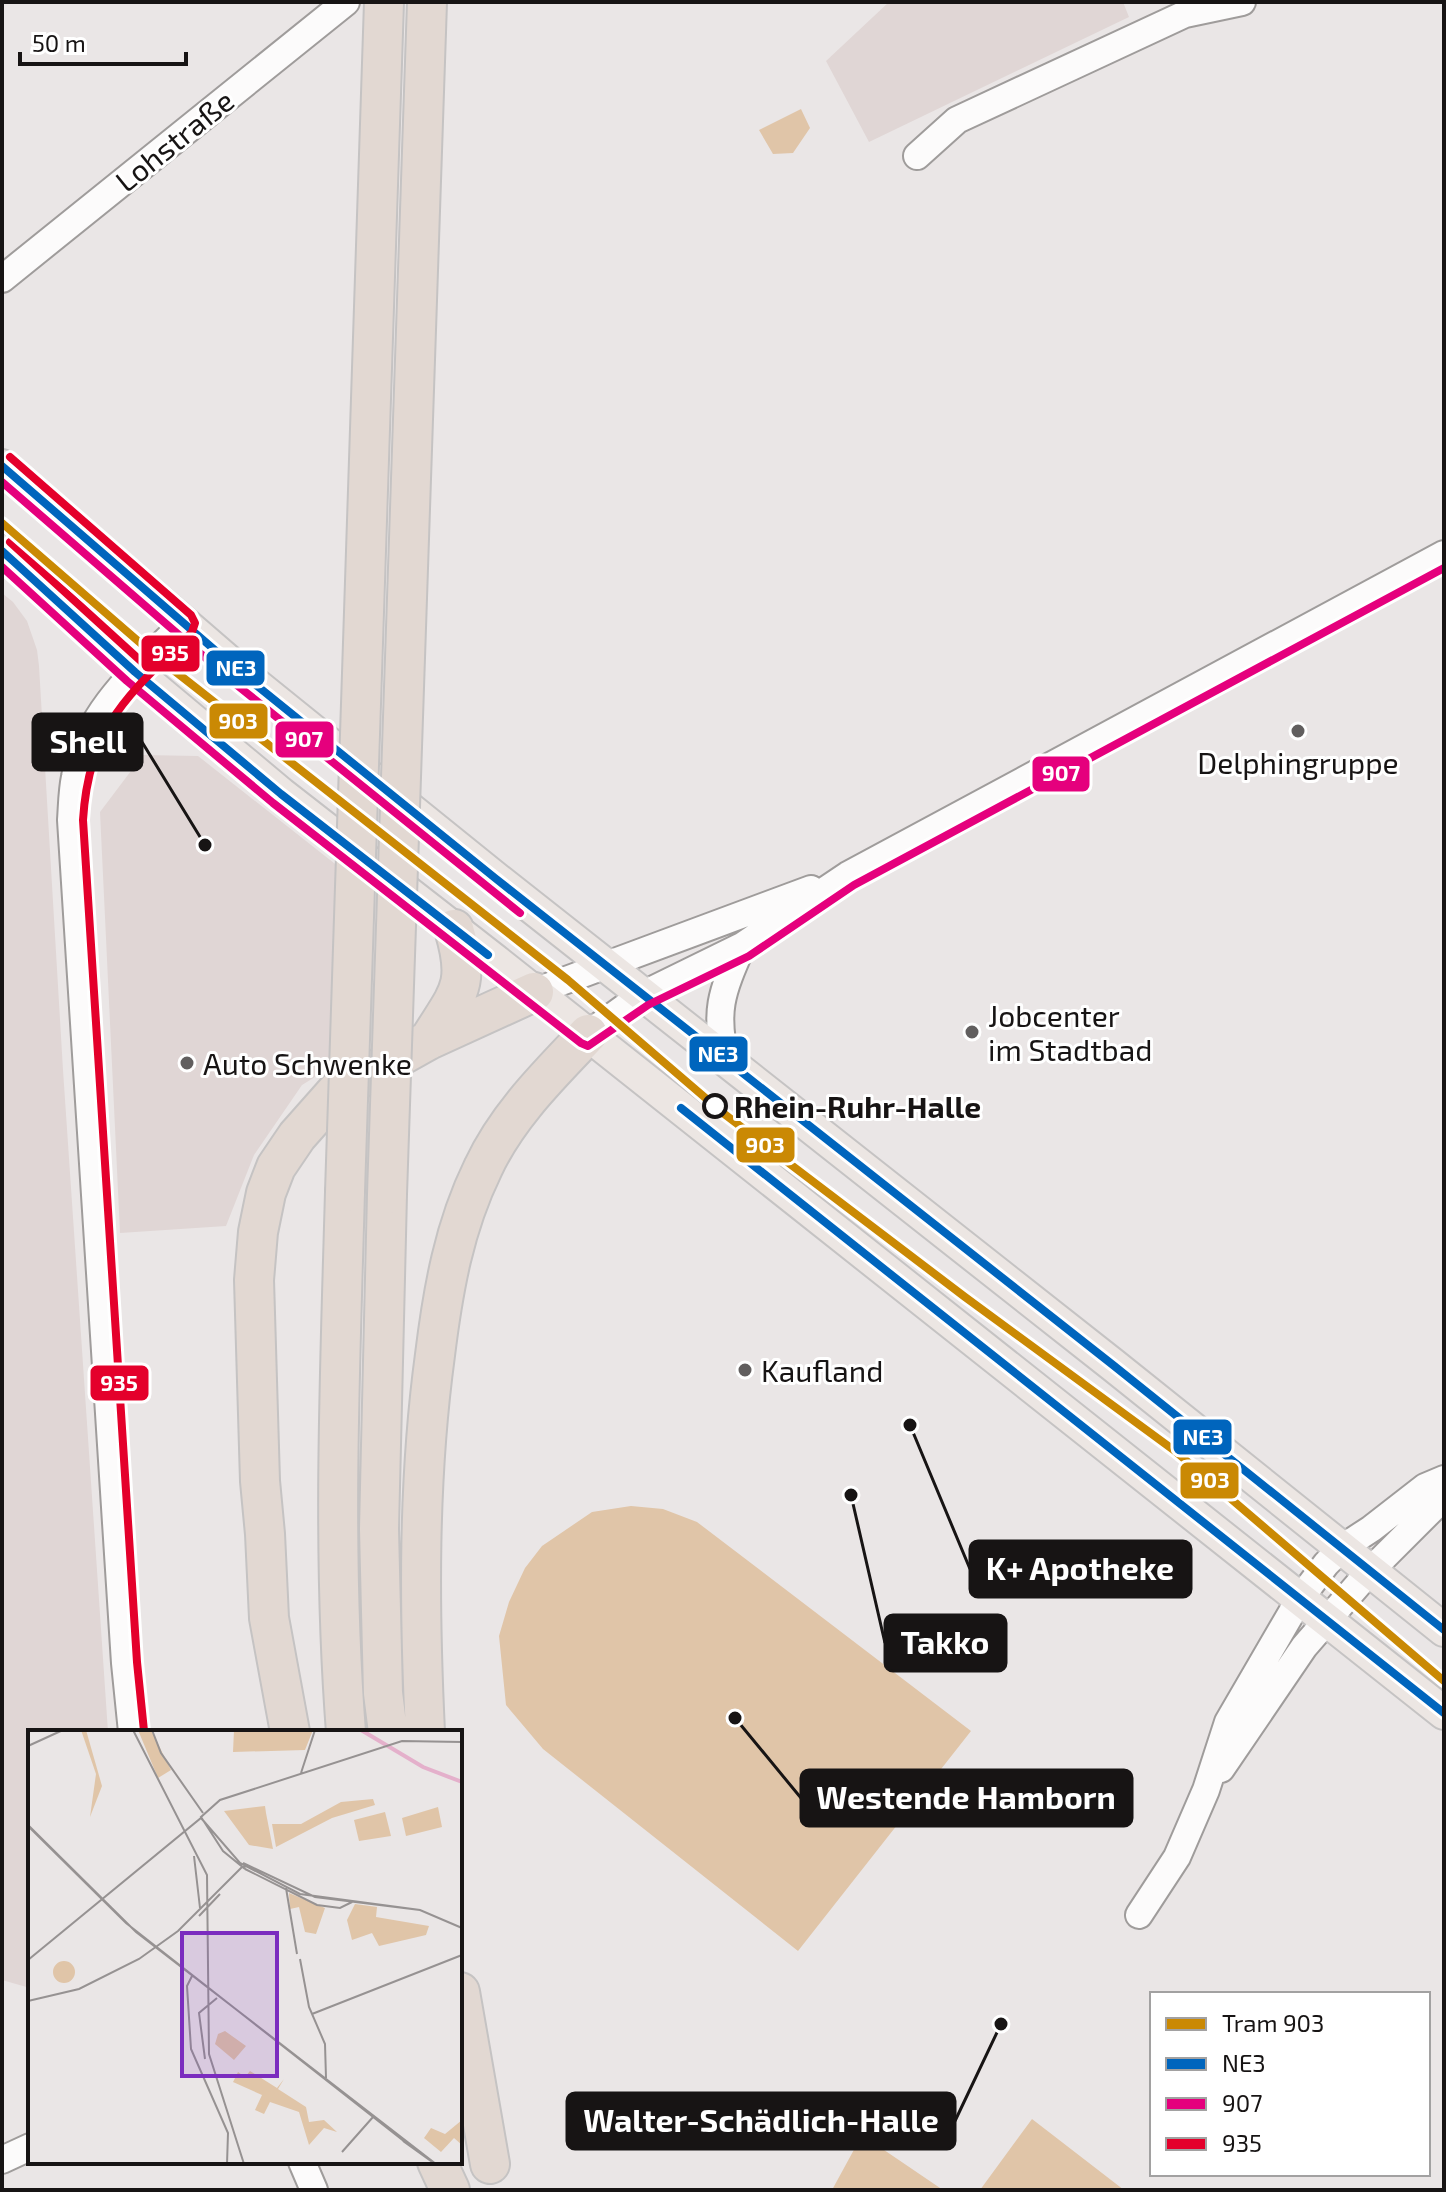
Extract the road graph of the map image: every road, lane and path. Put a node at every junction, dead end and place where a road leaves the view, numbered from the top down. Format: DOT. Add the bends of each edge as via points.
graph roads {
  1 [pos="346,2"];
  2 [pos="384,2"];
  3 [pos="427,2"];
  4 [pos="1242,2"];
  5 [pos="917,156"];
  6 [pos="2,279"];
  7 [pos="2,466"];
  8 [pos="2,551"];
  9 [pos="1444,554"];
  10 [pos="183,624"];
  11 [pos="135,672"];
  12 [pos="848,875"];
  13 [pos="454,929"];
  14 [pos="742,946"];
  15 [pos="606,964"];
  16 [pos="534,992"];
  17 [pos="642,995"];
  18 [pos="588,1034"];
  19 [pos="429,1040"];
  20 [pos="726,1062"];
  21 [pos="1444,1479"];
  22 [pos="1444,1497"];
  23 [pos="1342,1548"];
  24 [pos="1369,1572"];
  25 [pos="1299,1600"];
  26 [pos="1326,1620"];
  27 [pos="1444,1630"];
  28 [pos="1444,1713"];
  29 [pos="132,1730"];
  30 [pos="290,1730"];
  31 [pos="346,1730"];
  32 [pos="388,1730"];
  33 [pos="425,1730"];
  34 [pos="1206,1790"];
  35 [pos="1139,1915"];
  36 [pos="462,2002"];
  37 [pos="462,2081"];
  38 [pos="28,2148"];
  39 [pos="2,2160"];
  40 [pos="303,2164"];
  41 [pos="441,2164"];
  42 [pos="496,2177"];
  43 [pos="314,2190"];
  44 [pos="450,2190"];
  1 -- 6 [label="street, Lohstraße"];
  2 -- 31 [label="highway, bridge" via="336,1532"];
  3 -- 32 [label="highway, bridge" via="379,1529"];
  4 -- 5 [label="street" via="1185,14 957,120"];
  7 -- 10 [label="main road"];
  8 -- 11 [label="main road"];
  9 -- 12 [label="street"];
  10 -- 11 [label="street"];
  10 -- 15 [label="main road"];
  11 -- 13 [label="main road"];
  11 -- 29 [label="street" via="111,696 86,741 75,775 71,820"];
  12 -- 14 [label="street"];
  12 -- 15 [label="street"];
  13 -- 16 [label="main road"];
  13 -- 19 [label="highway" via="462,958 460,990"];
  14 -- 17 [label="street"];
  14 -- 20 [label="street" via="719,1010"];
  15 -- 16 [label="street"];
  15 -- 17 [label="main road"];
  16 -- 18 [label="main road"];
  16 -- 19 [label="highway"];
  17 -- 18 [label="street"];
  17 -- 20 [label="main road"];
  18 -- 25 [label="main road"];
  18 -- 33 [label="highway" via="528,1099 484,1165 463,1213 447,1274 429,1402 422,1518"];
  19 -- 30 [label="highway" via="336,1092 276,1167 258,1232 254,1280 260,1481 269,1618"];
  20 -- 23 [label="main road"];
  21 -- 23 [label="street" via="1425,1487"];
  22 -- 24 [label="street"];
  23 -- 24 [label="main road"];
  23 -- 25 [label="street"];
  24 -- 26 [label="street"];
  24 -- 27 [label="main road"];
  25 -- 26 [label="main road"];
  25 -- 34 [label="street" via="1228,1722"];
  26 -- 28 [label="main road"];
  26 -- 34 [label="street"];
  34 -- 35 [label="street" via="1177,1857"];
  36 -- 42 [label="highway"];
  37 -- 42 [label="highway"];
  38 -- 39 [label="street"];
  40 -- 43 [label="street"];
  41 -- 44 [label="highway"];
}
